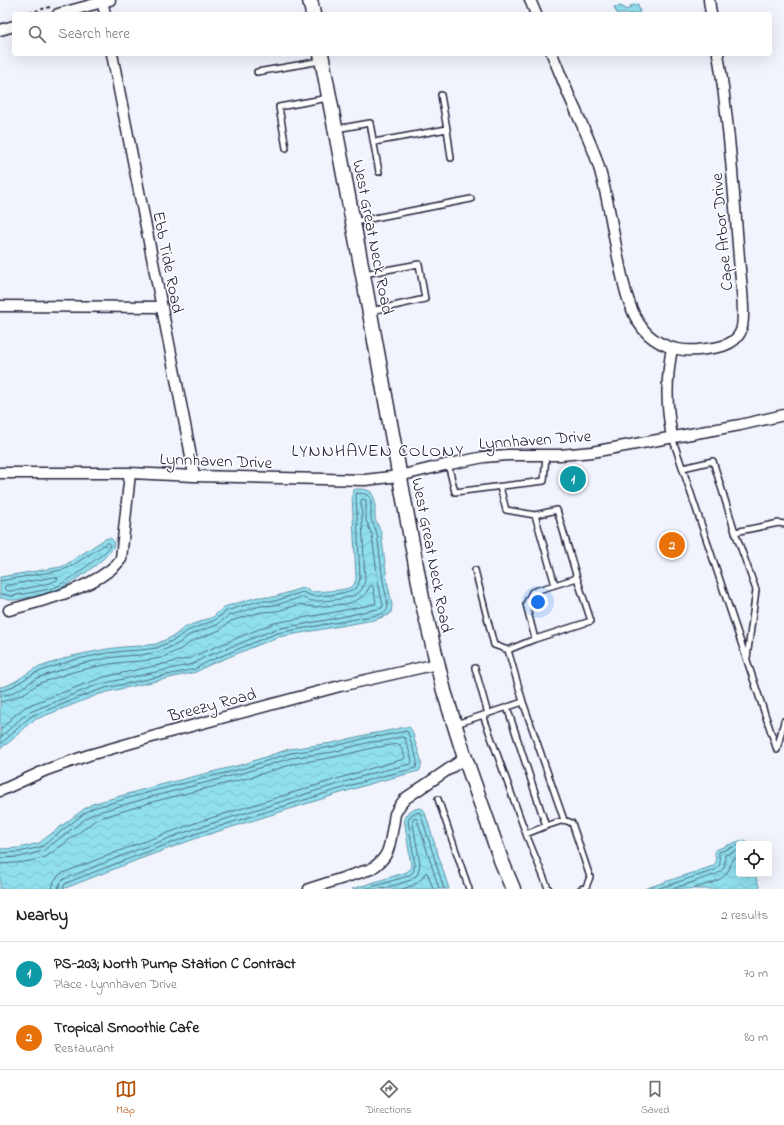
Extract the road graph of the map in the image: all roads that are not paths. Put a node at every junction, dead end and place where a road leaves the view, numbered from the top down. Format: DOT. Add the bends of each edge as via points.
graph roads {
  1 [pos="310,0"];
  2 [pos="530,0"];
  3 [pos="708,0"];
  4 [pos="105,1"];
  5 [pos="65,12"];
  6 [pos="105,12"];
  7 [pos="313,12"];
  8 [pos="535,12"];
  9 [pos="711,12"];
  10 [pos="12,27"];
  11 [pos="0,30"];
  12 [pos="112,56"];
  13 [pos="553,56"];
  14 [pos="718,56"];
  15 [pos="321,57"];
  16 [pos="257,72"];
  17 [pos="441,95"];
  18 [pos="329,98"];
  19 [pos="335,129"];
  20 [pos="447,130"];
  21 [pos="374,142"];
  22 [pos="286,148"];
  23 [pos="451,158"];
  24 [pos="379,172"];
  25 [pos="471,199"];
  26 [pos="353,222"];
  27 [pos="363,275"];
  28 [pos="0,306"];
  29 [pos="162,307"];
  30 [pos="370,311"];
  31 [pos="672,348"];
  32 [pos="784,415"];
  33 [pos="672,437"];
  34 [pos="546,455"];
  35 [pos="448,464"];
  36 [pos="683,468"];
  37 [pos="130,472"];
  38 [pos="0,473"];
  39 [pos="194,476"];
  40 [pos="399,476"];
  41 [pos="500,486"];
  42 [pos="535,515"];
  43 [pos="784,524"];
  44 [pos="735,532"];
  45 [pos="475,570"];
  46 [pos="577,578"];
  47 [pos="556,586"];
  48 [pos="9,610"];
  49 [pos="535,639"];
  50 [pos="508,650"];
  51 [pos="747,661"];
  52 [pos="437,664"];
  53 [pos="475,668"];
  54 [pos="523,702"];
  55 [pos="507,707"];
  56 [pos="486,714"];
  57 [pos="784,720"];
  58 [pos="455,724"];
  59 [pos="465,758"];
  60 [pos="0,791"];
  61 [pos="438,799"];
  62 [pos="564,820"];
  63 [pos="546,826"];
  64 [pos="526,834"];
  65 [pos="308,889"];
  66 [pos="469,889"];
  67 [pos="513,889"];
  68 [pos="550,889"];
  69 [pos="581,889"];
  1 -- 7 [label="street"];
  2 -- 8 [label="street"];
  3 -- 9 [label="street"];
  4 -- 5 [label="street"];
  4 -- 6 [label="street"];
  10 -- 11 [label="street"];
  12 -- 29 [label="street, Ebb Tide Road"];
  13 -- 31 [label="street, Cape Arbor Drive" via="597,161 606,189 627,297 643,330 661,344"];
  14 -- 31 [label="street, Cape Arbor Drive" via="734,190 743,324 741,332 730,344 688,351"];
  15 -- 16 [label="lane"];
  15 -- 18 [label="street, West Great Neck Road"];
  17 -- 20 [label="lane"];
  18 -- 19 [label="street, West Great Neck Road"];
  18 -- 22 [label="lane" via="280,107"];
  19 -- 21 [label="lane" via="370,123"];
  19 -- 26 [label="street, West Great Neck Road"];
  20 -- 21 [label="lane"];
  20 -- 23 [label="lane"];
  21 -- 24 [label="lane"];
  25 -- 26 [label="lane"];
  26 -- 27 [label="street, West Great Neck Road"];
  27 -- 30 [label="street, West Great Neck Road"];
  27 -- 30 [label="lane" via="419,264 426,299"];
  28 -- 29 [label="street"];
  29 -- 39 [label="street, Ebb Tide Road"];
  30 -- 40 [label="street, West Great Neck Road"];
  31 -- 33 [label="street" via="667,392"];
  32 -- 33 [label="street, Lynnhaven Drive"];
  33 -- 34 [label="street, Lynnhaven Drive" via="592,452"];
  33 -- 36 [label="lane"];
  34 -- 35 [label="street, Lynnhaven Drive" via="484,457"];
  34 -- 41 [label="lane" via="544,481"];
  35 -- 40 [label="street, Lynnhaven Drive"];
  35 -- 41 [label="lane" via="455,492"];
  36 -- 44 [label="lane" via="713,461"];
  36 -- 51 [label="lane"];
  37 -- 38 [label="street, Lynnhaven Drive"];
  37 -- 39 [label="street, Lynnhaven Drive"];
  37 -- 48 [label="street" via="122,559 95,580 57,596"];
  39 -- 40 [label="street, Lynnhaven Drive" via="365,480"];
  40 -- 52 [label="street, West Great Neck Road" via="422,604"];
  41 -- 42 [label="lane" via="506,510"];
  42 -- 46 [label="lane" via="556,510"];
  42 -- 47 [label="lane"];
  43 -- 44 [label="lane"];
  44 -- 51 [label="lane" via="756,590"];
  45 -- 50 [label="lane" via="494,645"];
  46 -- 47 [label="lane"];
  46 -- 49 [label="lane" via="591,621"];
  47 -- 49 [label="lane" via="532,592 526,604"];
  49 -- 50 [label="lane"];
  50 -- 54 [label="lane"];
  51 -- 57 [label="lane" via="777,750"];
  52 -- 58 [label="street, West Great Neck Road"];
  52 -- 60 [label="street, Breezy Road" via="340,686 97,753 46,770"];
  53 -- 56 [label="lane"];
  54 -- 55 [label="lane"];
  54 -- 62 [label="lane"];
  55 -- 56 [label="lane"];
  55 -- 63 [label="lane"];
  56 -- 58 [label="lane"];
  56 -- 64 [label="lane"];
  58 -- 59 [label="street, West Great Neck Road"];
  59 -- 65 [label="street" via="406,798 399,806 389,848 379,864 371,869"];
  59 -- 67 [label="street, West Great Neck Road"];
  61 -- 66 [label="lane"];
  62 -- 63 [label="lane"];
  62 -- 69 [label="lane" via="572,823 590,877 586,887"];
  63 -- 64 [label="lane"];
  64 -- 68 [label="lane"];
}
